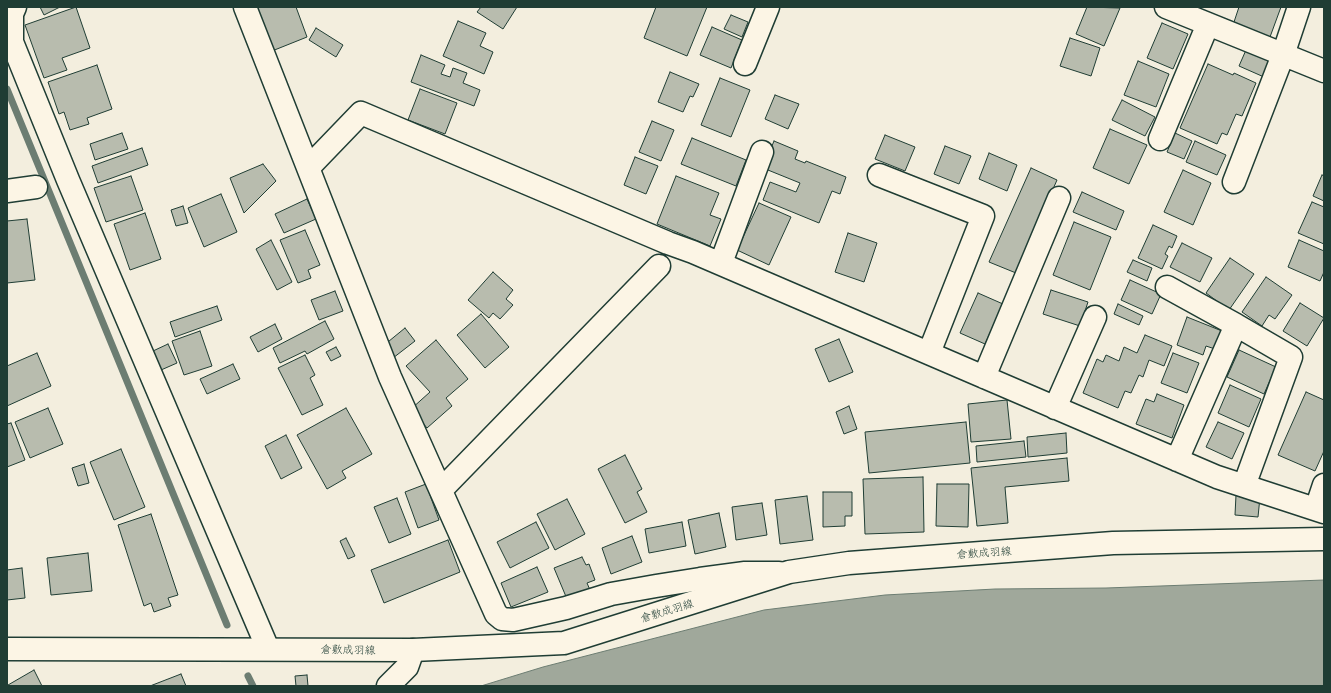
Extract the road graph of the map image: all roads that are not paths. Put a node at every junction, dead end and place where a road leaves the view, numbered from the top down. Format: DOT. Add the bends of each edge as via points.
graph roads {
  1 [pos="15,7"];
  2 [pos="245,7"];
  3 [pos="768,7"];
  4 [pos="1166,7"];
  5 [pos="1299,7"];
  6 [pos="1208,24"];
  7 [pos="1283,55"];
  8 [pos="745,64"];
  9 [pos="1324,71"];
  10 [pos="1160,139"];
  11 [pos="762,152"];
  12 [pos="309,167"];
  13 [pos="879,175"];
  14 [pos="1234,182"];
  15 [pos="36,187"];
  16 [pos="7,191"];
  17 [pos="1060,198"];
  18 [pos="721,263"];
  19 [pos="659,266"];
  20 [pos="1167,287"];
  21 [pos="1095,317"];
  22 [pos="1236,325"];
  23 [pos="929,353"];
  24 [pos="984,377"];
  25 [pos="1055,408"];
  26 [pos="1176,460"];
  27 [pos="1324,485"];
  28 [pos="1244,486"];
  29 [pos="441,490"];
  30 [pos="1320,510"];
  31 [pos="1324,539"];
  32 [pos="788,572"];
  33 [pos="7,649"];
  34 [pos="268,649"];
  35 [pos="413,650"];
  36 [pos="388,686"];
  1 -- 34 [label="street" via="12,14 12,42 68,180"];
  2 -- 12 [label="street"];
  3 -- 8 [label="street"];
  4 -- 6 [label="street"];
  5 -- 7 [label="street"];
  6 -- 7 [label="street"];
  6 -- 10 [label="street"];
  7 -- 9 [label="street"];
  7 -- 14 [label="street"];
  11 -- 18 [label="street"];
  12 -- 18 [label="street" via="361,113"];
  12 -- 29 [label="street" via="390,377"];
  13 -- 23 [label="street" via="983,216"];
  15 -- 16 [label="street"];
  17 -- 24 [label="street"];
  18 -- 23 [label="street"];
  19 -- 29 [label="street"];
  20 -- 22 [label="street"];
  21 -- 25 [label="street"];
  22 -- 26 [label="street"];
  22 -- 28 [label="street" via="1291,357"];
  23 -- 24 [label="street"];
  24 -- 25 [label="street"];
  25 -- 26 [label="street"];
  26 -- 28 [label="street"];
  27 -- 30 [label="street"];
  28 -- 30 [label="street"];
  29 -- 32 [label="street" via="496,614 502,619 513,620 611,594 700,578"];
  31 -- 32 [label="street, 倉敷成羽線" via="1113,543 849,563"];
  32 -- 35 [label="street, 倉敷成羽線" via="564,643"];
  33 -- 34 [label="street, 倉敷成羽線"];
  34 -- 35 [label="street, 倉敷成羽線"];
  35 -- 36 [label="street" via="407,667"];
}
